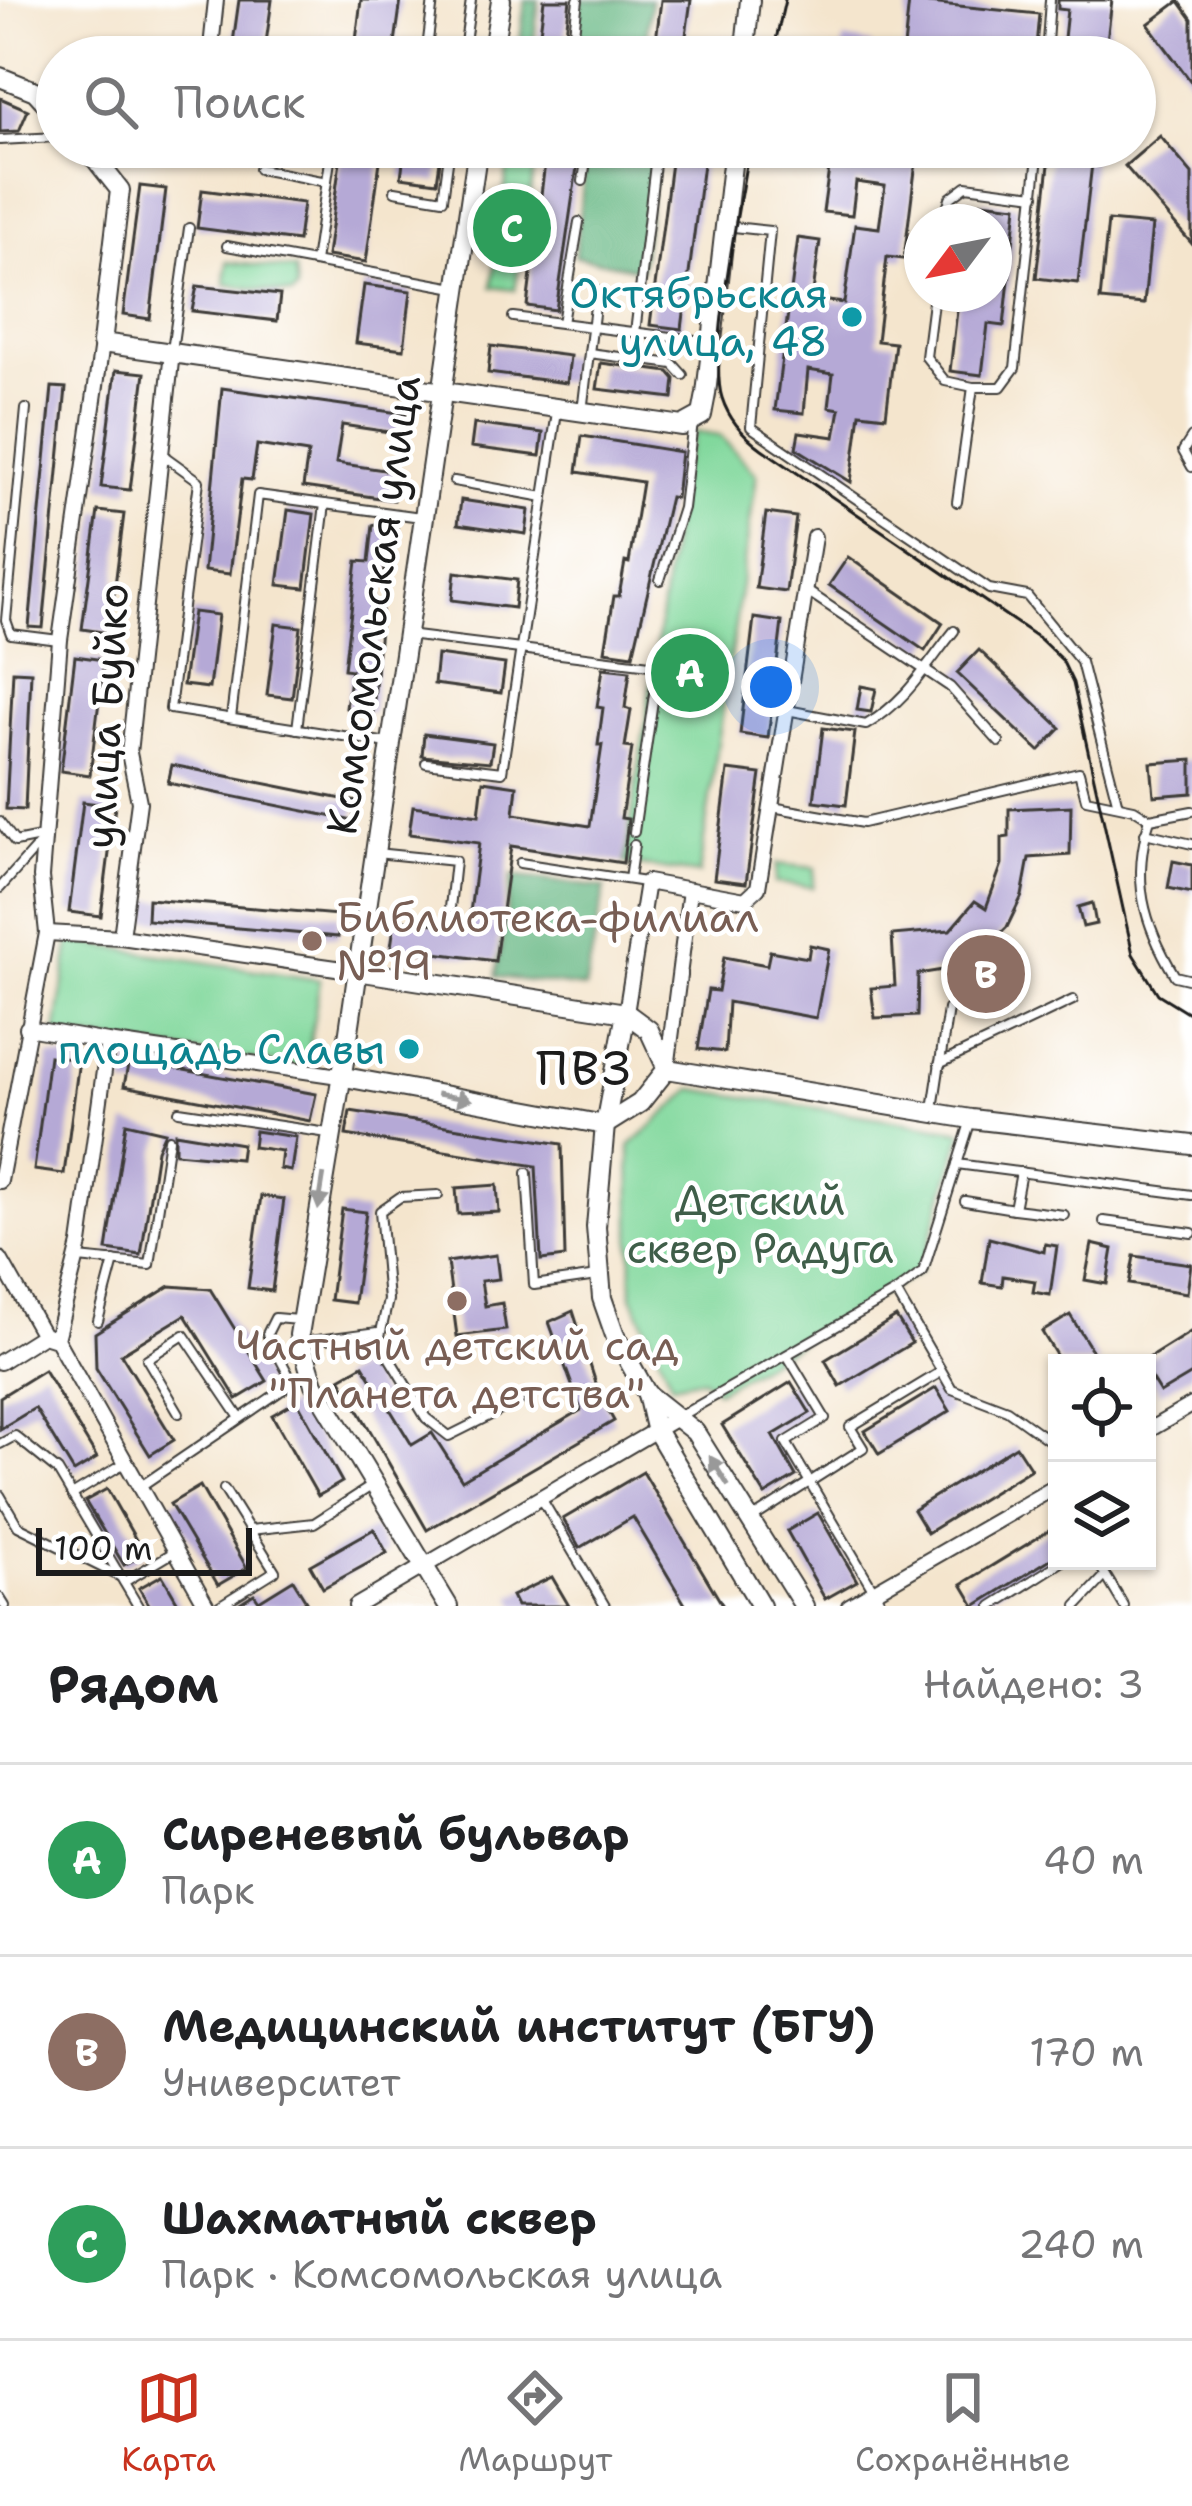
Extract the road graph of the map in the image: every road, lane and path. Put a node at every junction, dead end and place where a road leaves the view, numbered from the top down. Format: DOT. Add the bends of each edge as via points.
graph roads {
  1 [pos="216,0"];
  2 [pos="433,0"];
  3 [pos="471,0"];
  4 [pos="501,0"];
  5 [pos="578,0"];
  6 [pos="750,0"];
  7 [pos="1050,0"];
  8 [pos="212,36"];
  9 [pos="429,36"];
  10 [pos="466,36"];
  11 [pos="496,36"];
  12 [pos="574,36"];
  13 [pos="746,36"];
  14 [pos="1047,36"];
  15 [pos="0,77"];
  16 [pos="36,92"];
  17 [pos="36,138"];
  18 [pos="0,140"];
  19 [pos="103,168"];
  20 [pos="329,168"];
  21 [pos="447,168"];
  22 [pos="475,168"];
  23 [pos="586,168"];
  24 [pos="655,168"];
  25 [pos="732,168"];
  26 [pos="1037,168"];
  27 [pos="260,169"];
  28 [pos="584,181"];
  29 [pos="327,182"];
  30 [pos="395,190"];
  31 [pos="1035,194"];
  32 [pos="948,204"];
  33 [pos="579,222"];
  34 [pos="725,226"];
  35 [pos="189,228"];
  36 [pos="227,246"];
  37 [pos="315,262"];
  38 [pos="456,288"];
  39 [pos="597,291"];
  40 [pos="932,312"];
  41 [pos="513,317"];
  42 [pos="562,323"];
  43 [pos="592,327"];
  44 [pos="635,333"];
  45 [pos="712,343"];
  46 [pos="102,344"];
  47 [pos="172,352"];
  48 [pos="589,353"];
  49 [pos="683,375"];
  50 [pos="973,387"];
  51 [pos="439,395"];
  52 [pos="26,409"];
  53 [pos="557,410"];
  54 [pos="581,414"];
  55 [pos="698,418"];
  56 [pos="1192,437"];
  57 [pos="160,453"];
  58 [pos="1192,467"];
  59 [pos="454,481"];
  60 [pos="544,497"];
  61 [pos="957,502"];
  62 [pos="325,504"];
  63 [pos="422,517"];
  64 [pos="814,537"];
  65 [pos="660,580"];
  66 [pos="806,590"];
  67 [pos="954,631"];
  68 [pos="405,635"];
  69 [pos="61,640"];
  70 [pos="521,650"];
  71 [pos="926,671"];
  72 [pos="787,710"];
  73 [pos="231,718"];
  74 [pos="297,728"];
  75 [pos="999,742"];
  76 [pos="390,743"];
  77 [pos="426,763"];
  78 [pos="1118,805"];
  79 [pos="771,807"];
  80 [pos="1192,811"];
  81 [pos="1150,819"];
  82 [pos="0,823"];
  83 [pos="634,832"];
  84 [pos="1145,833"];
  85 [pos="47,836"];
  86 [pos="1192,844"];
  87 [pos="634,845"];
  88 [pos="374,853"];
  89 [pos="520,863"];
  90 [pos="629,880"];
  91 [pos="647,882"];
  92 [pos="0,888"];
  93 [pos="690,890"];
  94 [pos="450,908"];
  95 [pos="47,933"];
  96 [pos="122,938"];
  97 [pos="358,971"];
  98 [pos="1192,980"];
  99 [pos="1073,1000"];
  100 [pos="948,1009"];
  101 [pos="626,1013"];
  102 [pos="27,1028"];
  103 [pos="108,1042"];
  104 [pos="939,1064"];
  105 [pos="667,1069"];
  106 [pos="339,1076"];
  107 [pos="179,1112"];
  108 [pos="932,1112"];
  109 [pos="971,1119"];
  110 [pos="605,1125"];
  111 [pos="330,1133"];
  112 [pos="169,1139"];
  113 [pos="1192,1145"];
  114 [pos="957,1164"];
  115 [pos="1021,1172"];
  116 [pos="526,1173"];
  117 [pos="0,1181"];
  118 [pos="438,1195"];
  119 [pos="1192,1195"];
  120 [pos="965,1201"];
  121 [pos="1014,1209"];
  122 [pos="1064,1216"];
  123 [pos="1104,1221"];
  124 [pos="1192,1233"];
  125 [pos="76,1257"];
  126 [pos="0,1259"];
  127 [pos="114,1261"];
  128 [pos="598,1276"];
  129 [pos="896,1292"];
  130 [pos="98,1321"];
  131 [pos="299,1321"];
  132 [pos="378,1332"];
  133 [pos="50,1337"];
  134 [pos="299,1342"];
  135 [pos="787,1355"];
  136 [pos="0,1362"];
  137 [pos="941,1372"];
  138 [pos="300,1377"];
  139 [pos="647,1394"];
  140 [pos="519,1401"];
  141 [pos="1192,1405"];
  142 [pos="178,1413"];
  143 [pos="680,1416"];
  144 [pos="240,1418"];
  145 [pos="1156,1426"];
  146 [pos="655,1428"];
  147 [pos="1048,1440"];
  148 [pos="0,1444"];
  149 [pos="126,1462"];
  150 [pos="810,1482"];
  151 [pos="375,1484"];
  152 [pos="140,1486"];
  153 [pos="224,1489"];
  154 [pos="1048,1494"];
  155 [pos="0,1495"];
  156 [pos="72,1495"];
  157 [pos="541,1496"];
  158 [pos="750,1520"];
  159 [pos="249,1530"];
  160 [pos="176,1551"];
  161 [pos="424,1566"];
  162 [pos="1049,1570"];
  163 [pos="1102,1570"];
  164 [pos="1106,1576"];
  165 [pos="122,1579"];
  166 [pos="874,1592"];
  167 [pos="138,1606"];
  168 [pos="207,1606"];
  169 [pos="220,1606"];
  170 [pos="356,1606"];
  171 [pos="448,1606"];
  172 [pos="605,1606"];
  173 [pos="761,1606"];
  174 [pos="803,1606"];
  175 [pos="849,1606"];
  176 [pos="883,1606"];
  177 [pos="992,1606"];
  178 [pos="1077,1606"];
  179 [pos="1124,1606"];
  1 -- 8 [label="street"];
  2 -- 9 [label="lane"];
  3 -- 10 [label="lane"];
  4 -- 11 [label="street"];
  5 -- 12 [label="lane"];
  6 -- 13 [label="street"];
  7 -- 14 [label="lane"];
  15 -- 16 [label="street"];
  17 -- 18 [label="lane"];
  19 -- 46 [label="street" via="120,190"];
  20 -- 29 [label="lane"];
  21 -- 30 [label="lane" via="443,199"];
  22 -- 38 [label="street, Комсомольская улица"];
  23 -- 28 [label="lane"];
  24 -- 44 [label="lane"];
  25 -- 34 [label="street"];
  26 -- 31 [label="lane"];
  27 -- 29 [label="lane"];
  29 -- 37 [label="lane"];
  31 -- 32 [label="lane" via="966,187"];
  31 -- 50 [label="lane" via="1012,377 1001,387"];
  33 -- 42 [label="lane"];
  34 -- 45 [label="street"];
  34 -- 78 [label="lane" via="770,231 751,428 989,589 1027,596 1081,662"];
  35 -- 47 [label="lane"];
  36 -- 37 [label="lane"];
  37 -- 38 [label="lane"];
  38 -- 51 [label="street, Комсомольская улица"];
  39 -- 43 [label="lane"];
  40 -- 50 [label="lane" via="926,357 945,381"];
  41 -- 42 [label="lane"];
  42 -- 43 [label="lane"];
  43 -- 44 [label="lane"];
  43 -- 48 [label="lane"];
  44 -- 45 [label="lane"];
  45 -- 55 [label="street"];
  46 -- 47 [label="street"];
  46 -- 69 [label="street"];
  47 -- 51 [label="street"];
  47 -- 57 [label="street, улица Буйко"];
  48 -- 49 [label="lane" via="673,364"];
  48 -- 54 [label="lane"];
  50 -- 61 [label="lane"];
  51 -- 53 [label="street"];
  51 -- 63 [label="street, Комсомольская улица"];
  52 -- 69 [label="lane" via="6,620 10,634"];
  53 -- 54 [label="street"];
  53 -- 60 [label="lane"];
  54 -- 55 [label="street" via="682,426"];
  55 -- 65 [label="lane"];
  56 -- 58 [label="lane" via="1183,451"];
  57 -- 73 [label="lane" via="199,481 170,709"];
  57 -- 96 [label="street, улица Буйко" via="129,754 139,802"];
  59 -- 60 [label="lane"];
  60 -- 70 [label="lane"];
  62 -- 63 [label="lane"];
  62 -- 73 [label="lane" via="258,495"];
  62 -- 74 [label="lane"];
  63 -- 68 [label="street, Комсомольская улица"];
  64 -- 66 [label="street"];
  66 -- 71 [label="lane"];
  66 -- 72 [label="street"];
  67 -- 71 [label="lane"];
  68 -- 70 [label="lane"];
  68 -- 76 [label="street, Комсомольская улица"];
  69 -- 85 [label="street"];
  70 -- 77 [label="lane" via="502,772"];
  70 -- 83 [label="lane" via="658,665"];
  71 -- 72 [label="lane" via="892,710 866,725"];
  71 -- 75 [label="lane"];
  72 -- 79 [label="street"];
  73 -- 74 [label="lane"];
  74 -- 76 [label="lane"];
  76 -- 88 [label="street, Комсомольская улица"];
  78 -- 79 [label="lane" via="1086,799 1079,772 863,823"];
  78 -- 81 [label="lane"];
  79 -- 93 [label="street" via="753,897"];
  80 -- 81 [label="lane"];
  81 -- 84 [label="lane"];
  82 -- 85 [label="lane" via="15,842"];
  84 -- 86 [label="lane"];
  84 -- 98 [label="lane" via="1137,870 1149,932 1175,976"];
  85 -- 92 [label="lane"];
  85 -- 95 [label="street" via="40,877"];
  87 -- 90 [label="lane"];
  88 -- 94 [label="lane" via="455,861"];
  88 -- 97 [label="street, Комсомольская улица"];
  89 -- 90 [label="lane"];
  90 -- 91 [label="lane"];
  91 -- 93 [label="street"];
  91 -- 101 [label="street"];
  93 -- 105 [label="street"];
  95 -- 96 [label="street"];
  95 -- 102 [label="street"];
  96 -- 97 [label="street"];
  97 -- 101 [label="street"];
  97 -- 106 [label="street, Комсомольская улица"];
  99 -- 104 [label="lane"];
  100 -- 104 [label="lane"];
  101 -- 105 [label="street" via="650,1030"];
  101 -- 110 [label="street"];
  102 -- 103 [label="street"];
  102 -- 117 [label="street"];
  103 -- 106 [label="street"];
  103 -- 125 [label="street"];
  104 -- 108 [label="lane"];
  105 -- 108 [label="street"];
  105 -- 110 [label="street" via="640,1103"];
  106 -- 110 [label="street, one-way"];
  106 -- 111 [label="street, Комсомольская улица"];
  107 -- 111 [label="lane"];
  108 -- 109 [label="street"];
  109 -- 113 [label="street"];
  109 -- 114 [label="lane"];
  110 -- 128 [label="street"];
  111 -- 131 [label="street, Комсомольская улица, one-way"];
  112 -- 127 [label="lane" via="150,1265"];
  114 -- 115 [label="lane"];
  114 -- 129 [label="lane" via="922,1272"];
  115 -- 119 [label="lane"];
  115 -- 121 [label="lane"];
  116 -- 128 [label="lane" via="534,1285"];
  118 -- 132 [label="lane" via="400,1197 380,1211 388,1300"];
  120 -- 121 [label="lane"];
  121 -- 122 [label="lane"];
  123 -- 124 [label="lane"];
  125 -- 127 [label="lane"];
  125 -- 133 [label="street"];
  126 -- 133 [label="street"];
  127 -- 130 [label="lane"];
  128 -- 139 [label="street" via="616,1337"];
  129 -- 135 [label="lane"];
  129 -- 137 [label="lane"];
  131 -- 134 [label="street, Комсомольская улица"];
  131 -- 138 [label="lane" via="275,1318 267,1334"];
  132 -- 134 [label="lane"];
  132 -- 140 [label="lane" via="426,1418 449,1436"];
  133 -- 136 [label="street"];
  133 -- 149 [label="street"];
  134 -- 138 [label="street, Комсомольская улица"];
  135 -- 143 [label="lane"];
  135 -- 150 [label="lane" via="825,1418 786,1442"];
  137 -- 147 [label="lane" via="952,1389 1007,1410"];
  137 -- 150 [label="lane" via="850,1426 863,1448"];
  138 -- 144 [label="lane"];
  138 -- 151 [label="street, Комсомольская улица"];
  139 -- 143 [label="street"];
  139 -- 146 [label="street"];
  141 -- 145 [label="street"];
  142 -- 144 [label="lane" via="147,1359 184,1335"];
  143 -- 146 [label="street"];
  158 -- 143 [label="street, one-way"];
  144 -- 152 [label="lane"];
  146 -- 157 [label="street"];
  146 -- 173 [label="street"];
  148 -- 156 [label="lane" via="15,1436 58,1471"];
  149 -- 152 [label="street"];
  149 -- 156 [label="lane"];
  150 -- 158 [label="lane"];
  150 -- 166 [label="lane"];
  151 -- 159 [label="lane" via="314,1523"];
  151 -- 161 [label="street, Комсомольская улица"];
  152 -- 160 [label="street"];
  153 -- 159 [label="lane"];
  154 -- 166 [label="street"];
  155 -- 165 [label="lane" via="18,1526"];
  156 -- 165 [label="lane"];
  157 -- 161 [label="street"];
  157 -- 172 [label="lane"];
  158 -- 174 [label="street"];
  159 -- 169 [label="lane" via="275,1571"];
  160 -- 165 [label="lane"];
  160 -- 168 [label="street"];
  161 -- 170 [label="street"];
  161 -- 171 [label="street, Комсомольская улица"];
  162 -- 177 [label="lane"];
  163 -- 164 [label="lane"];
  164 -- 178 [label="lane"];
  164 -- 179 [label="lane"];
  165 -- 167 [label="lane"];
  166 -- 175 [label="street"];
  166 -- 176 [label="lane"];
}
